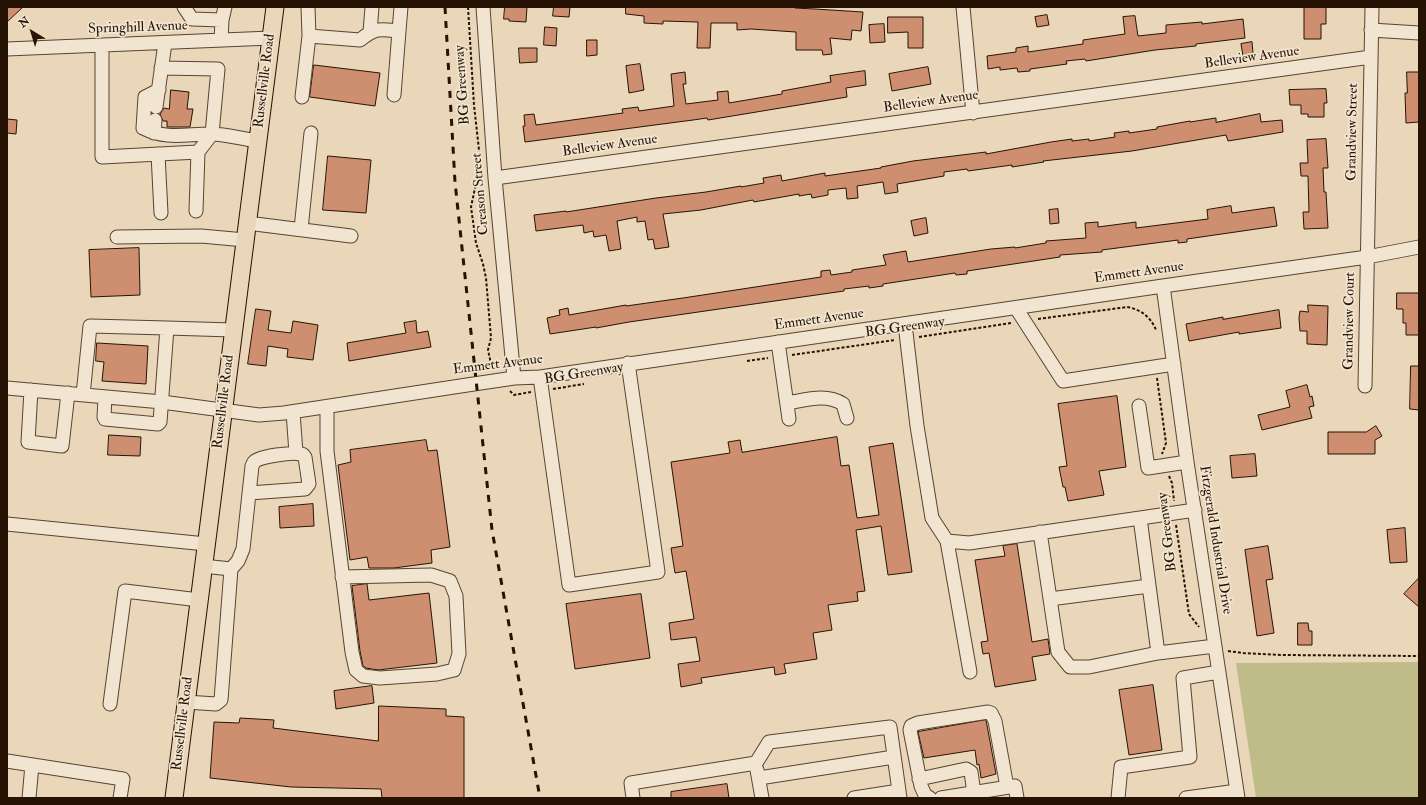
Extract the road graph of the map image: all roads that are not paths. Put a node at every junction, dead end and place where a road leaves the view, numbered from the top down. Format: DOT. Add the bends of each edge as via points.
graph roads {
  1 [pos="184,7"];
  2 [pos="225,7"];
  3 [pos="275,7"];
  4 [pos="308,7"];
  5 [pos="372,7"];
  6 [pos="400,7"];
  7 [pos="483,7"];
  8 [pos="963,7"];
  9 [pos="1372,7"];
  10 [pos="222,20"];
  11 [pos="1371,30"];
  12 [pos="399,31"];
  13 [pos="370,32"];
  14 [pos="1419,33"];
  15 [pos="309,36"];
  16 [pos="271,38"];
  17 [pos="221,40"];
  18 [pos="164,43"];
  19 [pos="102,46"];
  20 [pos="7,49"];
  21 [pos="1371,57"];
  22 [pos="162,68"];
  23 [pos="159,90"];
  24 [pos="394,95"];
  25 [pos="302,97"];
  26 [pos="972,113"];
  27 [pos="155,120"];
  28 [pos="311,133"];
  29 [pos="212,134"];
  30 [pos="257,141"];
  31 [pos="198,152"];
  32 [pos="158,154"];
  33 [pos="495,178"];
  34 [pos="196,211"];
  35 [pos="161,213"];
  36 [pos="247,223"];
  37 [pos="301,229"];
  38 [pos="351,236"];
  39 [pos="116,237"];
  40 [pos="244,240"];
  41 [pos="1419,247"];
  42 [pos="1367,257"];
  43 [pos="1163,286"];
  44 [pos="1016,308"];
  45 [pos="905,324"];
  46 [pos="167,328"];
  47 [pos="233,330"];
  48 [pos="778,342"];
  49 [pos="628,363"];
  50 [pos="1174,364"];
  51 [pos="540,377"];
  52 [pos="508,379"];
  53 [pos="1365,386"];
  54 [pos="7,388"];
  55 [pos="31,390"];
  56 [pos="68,393"];
  57 [pos="83,394"];
  58 [pos="105,397"];
  59 [pos="162,402"];
  60 [pos="787,403"];
  61 [pos="1139,406"];
  62 [pos="326,407"];
  63 [pos="223,410"];
  64 [pos="293,412"];
  65 [pos="847,418"];
  66 [pos="789,419"];
  67 [pos="296,453"];
  68 [pos="1187,462"];
  69 [pos="249,493"];
  70 [pos="1195,510"];
  71 [pos="1140,518"];
  72 [pos="7,524"];
  73 [pos="1040,532"];
  74 [pos="947,541"];
  75 [pos="206,544"];
  76 [pos="203,566"];
  77 [pos="231,569"];
  78 [pos="342,577"];
  79 [pos="1149,586"];
  80 [pos="1050,599"];
  81 [pos="199,600"];
  82 [pos="1215,644"];
  83 [pos="1158,653"];
  84 [pos="970,672"];
  85 [pos="1219,672"];
  86 [pos="186,702"];
  87 [pos="110,704"];
  88 [pos="894,757"];
  89 [pos="7,761"];
  90 [pos="756,763"];
  91 [pos="32,765"];
  92 [pos="759,778"];
  93 [pos="919,778"];
  94 [pos="1007,787"];
  95 [pos="974,793"];
  96 [pos="1237,794"];
  97 [pos="900,795"];
  98 [pos="29,798"];
  99 [pos="120,798"];
  100 [pos="174,798"];
  101 [pos="633,798"];
  102 [pos="762,798"];
  103 [pos="854,798"];
  104 [pos="930,798"];
  105 [pos="941,798"];
  106 [pos="1017,798"];
  107 [pos="1118,798"];
  108 [pos="1186,798"];
  1 -- 10 [label="street" via="192,19"];
  2 -- 10 [label="street"];
  3 -- 16 [label="main road, Russellville Road"];
  4 -- 15 [label="street"];
  5 -- 13 [label="street"];
  6 -- 12 [label="street"];
  7 -- 33 [label="street, Creason Street"];
  8 -- 26 [label="street"];
  9 -- 11 [label="street, Grandview Street"];
  10 -- 17 [label="street"];
  11 -- 14 [label="street"];
  11 -- 21 [label="street, Grandview Street"];
  12 -- 13 [label="street" via="381,29"];
  12 -- 24 [label="street"];
  13 -- 15 [label="street" via="360,40"];
  15 -- 25 [label="street"];
  16 -- 17 [label="street, Springhill Avenue"];
  16 -- 30 [label="main road, Russellville Road"];
  17 -- 18 [label="street, Springhill Avenue"];
  18 -- 19 [label="street, Springhill Avenue"];
  18 -- 22 [label="street"];
  19 -- 20 [label="street, Springhill Avenue"];
  19 -- 32 [label="street" via="102,156"];
  21 -- 26 [label="street, Belleview Avenue"];
  21 -- 42 [label="street, Grandview Street"];
  22 -- 23 [label="street"];
  22 -- 29 [label="street" via="218,69"];
  23 -- 27 [label="street"];
  23 -- 27 [label="street" via="145,97 143,128"];
  26 -- 33 [label="street, Belleview Avenue"];
  27 -- 29 [label="street" via="176,136"];
  28 -- 37 [label="street"];
  29 -- 30 [label="street"];
  29 -- 31 [label="street"];
  30 -- 36 [label="main road, Russellville Road"];
  31 -- 32 [label="street"];
  31 -- 34 [label="street"];
  32 -- 35 [label="street"];
  33 -- 52 [label="street, Creason Street"];
  36 -- 37 [label="street"];
  36 -- 40 [label="main road, Russellville Road"];
  37 -- 38 [label="street"];
  39 -- 40 [label="street" via="201,236"];
  40 -- 47 [label="main road, Russellville Road"];
  41 -- 42 [label="street, Emmett Avenue"];
  42 -- 43 [label="street, Emmett Avenue"];
  42 -- 53 [label="street, Grandview Court"];
  43 -- 44 [label="street, Emmett Avenue"];
  43 -- 50 [label="street, Fitzgerald Industrial Drive"];
  44 -- 45 [label="street, Emmett Avenue"];
  44 -- 50 [label="street" via="1063,381"];
  45 -- 48 [label="street, Emmett Avenue"];
  45 -- 74 [label="street" via="917,426 932,518"];
  46 -- 47 [label="street"];
  46 -- 57 [label="street" via="91,325"];
  46 -- 59 [label="street"];
  47 -- 63 [label="main road, Russellville Road"];
  48 -- 49 [label="street, Emmett Avenue"];
  48 -- 60 [label="street"];
  49 -- 51 [label="street, Emmett Avenue"];
  49 -- 51 [label="street" via="658,572 569,585"];
  50 -- 68 [label="street, Fitzgerald Industrial Drive"];
  51 -- 52 [label="street, Emmett Avenue"];
  52 -- 62 [label="street, Emmett Avenue"];
  54 -- 55 [label="street, Emmett Avenue"];
  55 -- 56 [label="street, Emmett Avenue"];
  55 -- 56 [label="street" via="28,442 62,446"];
  56 -- 57 [label="street, Emmett Avenue"];
  57 -- 58 [label="street, Emmett Avenue"];
  58 -- 59 [label="street, Emmett Avenue"];
  58 -- 59 [label="street" via="105,419 158,424"];
  59 -- 63 [label="street, Emmett Avenue"];
  60 -- 65 [label="street" via="826,397 836,399 843,404"];
  60 -- 66 [label="street"];
  61 -- 68 [label="street" via="1148,468"];
  62 -- 64 [label="street, Emmett Avenue"];
  62 -- 78 [label="street" via="327,451"];
  63 -- 64 [label="street, Emmett Avenue" via="259,415"];
  63 -- 75 [label="main road, Russellville Road"];
  64 -- 67 [label="street"];
  67 -- 69 [label="street" via="257,459 252,466"];
  67 -- 69 [label="street" via="303,455 307,461 310,484 308,487 301,490"];
  68 -- 70 [label="street, Fitzgerald Industrial Drive"];
  69 -- 77 [label="street" via="243,549"];
  70 -- 71 [label="street"];
  70 -- 82 [label="street, Fitzgerald Industrial Drive"];
  71 -- 73 [label="street"];
  71 -- 79 [label="street"];
  72 -- 75 [label="street"];
  73 -- 74 [label="street" via="969,543"];
  73 -- 80 [label="street"];
  74 -- 84 [label="street"];
  75 -- 76 [label="main road, Russellville Road"];
  76 -- 77 [label="street"];
  76 -- 81 [label="main road, Russellville Road"];
  77 -- 86 [label="street" via="221,700 216,704"];
  78 -- 78 [label="street" via="356,670 364,676 380,678 437,674 454,670 460,654 456,596 450,581 431,575"];
  79 -- 80 [label="street"];
  79 -- 83 [label="street"];
  80 -- 83 [label="street" via="1058,652 1070,667 1089,667"];
  81 -- 86 [label="main road, Russellville Road"];
  81 -- 87 [label="street" via="125,591"];
  82 -- 83 [label="street"];
  82 -- 85 [label="street, Fitzgerald Industrial Drive"];
  85 -- 96 [label="street, Fitzgerald Industrial Drive"];
  85 -- 107 [label="street" via="1183,678 1190,757 1121,767"];
  86 -- 100 [label="main road, Russellville Road"];
  88 -- 90 [label="street" via="890,726 769,742"];
  88 -- 92 [label="street"];
  88 -- 97 [label="street"];
  89 -- 91 [label="street"];
  90 -- 92 [label="street"];
  90 -- 101 [label="street" via="631,783"];
  91 -- 98 [label="street"];
  91 -- 99 [label="street" via="123,779"];
  92 -- 102 [label="street"];
  93 -- 94 [label="street" via="911,726 988,712 996,721"];
  93 -- 95 [label="street" via="966,769 971,772"];
  93 -- 104 [label="street" via="925,795"];
  94 -- 95 [label="street"];
  94 -- 106 [label="street" via="1014,786"];
  95 -- 105 [label="street"];
  96 -- 108 [label="street"];
  97 -- 103 [label="street"];
}
